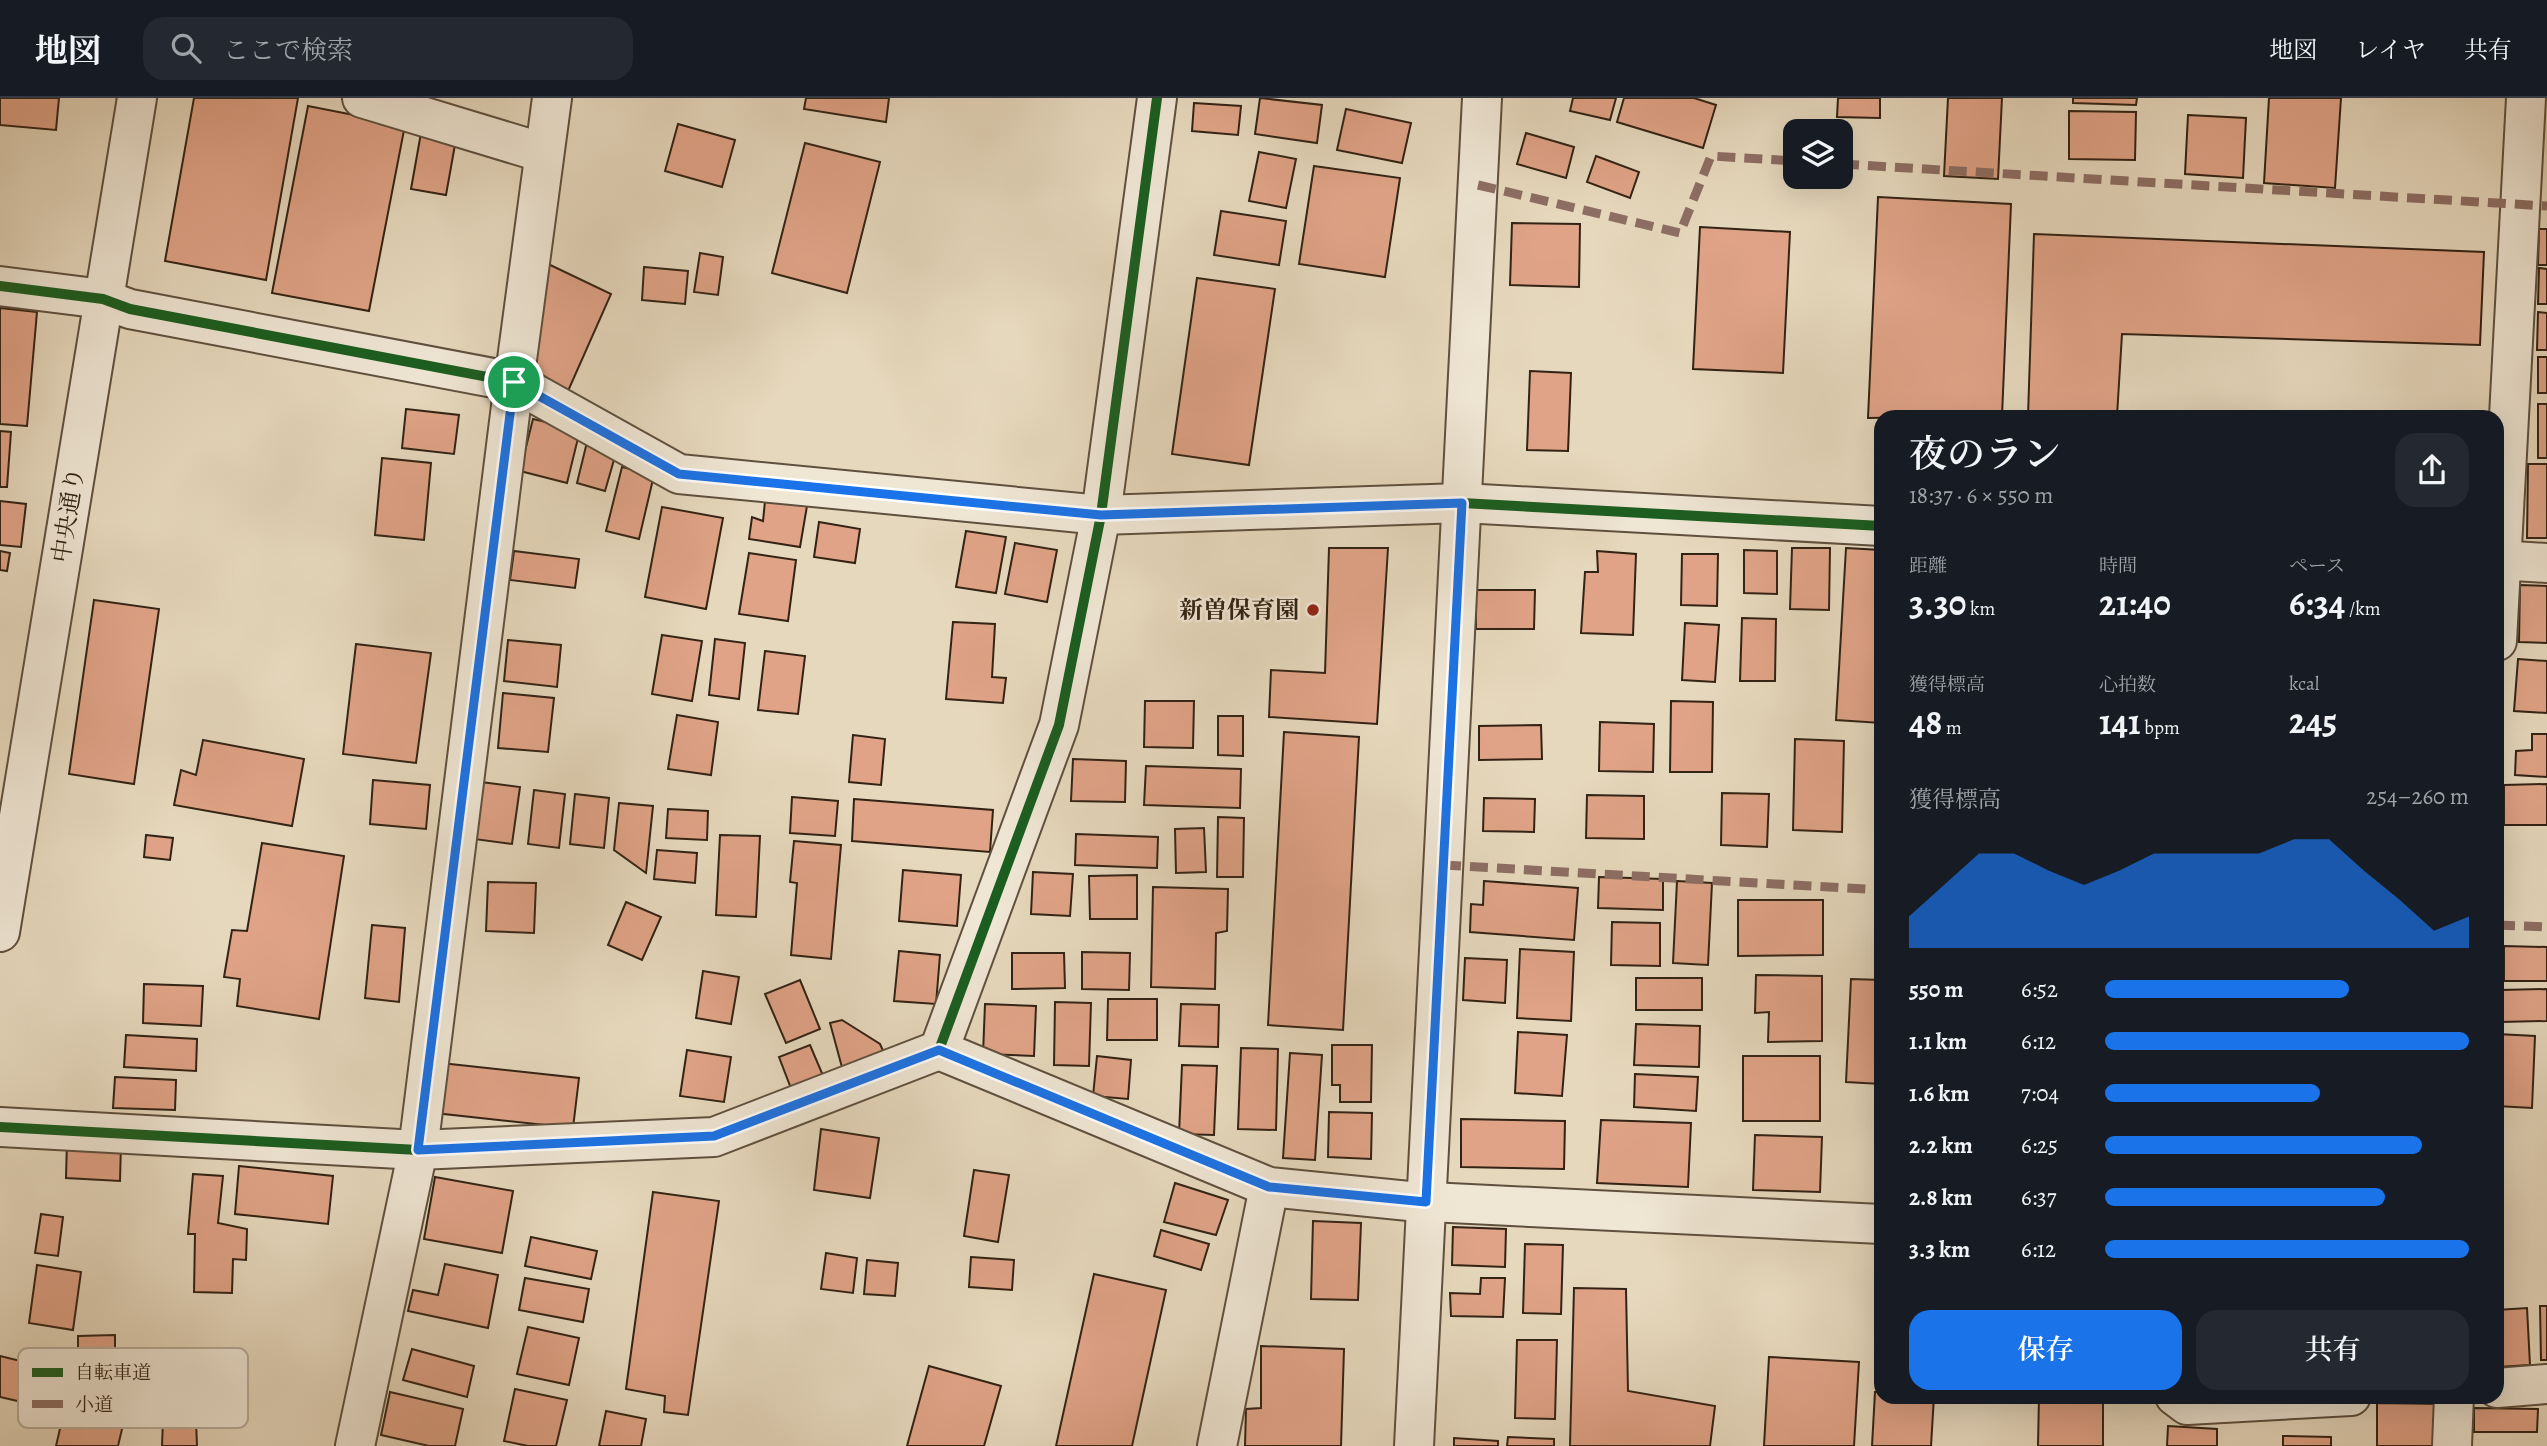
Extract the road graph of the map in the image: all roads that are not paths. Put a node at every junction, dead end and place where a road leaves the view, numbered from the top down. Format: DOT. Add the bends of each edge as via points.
graph roads {
  1 [pos="137,98"];
  2 [pos="362,98"];
  3 [pos="552,98"];
  4 [pos="1157,98"];
  5 [pos="1482,98"];
  6 [pos="2526,98"];
  7 [pos="544,153"];
  8 [pos="0,286"];
  9 [pos="103,299"];
  10 [pos="514,382"];
  11 [pos="2504,489"];
  12 [pos="1462,503"];
  13 [pos="1101,515"];
  14 [pos="1874,526"];
  15 [pos="2504,560"];
  16 [pos="2547,563"];
  17 [pos="0,932"];
  18 [pos="939,1050"];
  19 [pos="0,1127"];
  20 [pos="418,1150"];
  21 [pos="1269,1187"];
  22 [pos="1426,1202"];
  23 [pos="1874,1224"];
  24 [pos="2547,1384"];
  25 [pos="2504,1387"];
  26 [pos="2186,1404"];
  27 [pos="2205,1404"];
  28 [pos="2454,1404"];
  29 [pos="355,1446"];
  30 [pos="1217,1446"];
  31 [pos="1414,1446"];
  32 [pos="2452,1446"];
  1 -- 9 [label="street, 中央通り"];
  2 -- 7 [label="street"];
  3 -- 7 [label="street"];
  4 -- 13 [label="street"];
  5 -- 12 [label="street"];
  6 -- 11 [label="street"];
  7 -- 10 [label="street"];
  8 -- 9 [label="street"];
  9 -- 10 [label="street" via="130,309"];
  9 -- 17 [label="street, 中央通り"];
  10 -- 13 [label="street" via="679,474"];
  10 -- 20 [label="street"];
  12 -- 13 [label="street"];
  12 -- 14 [label="street"];
  12 -- 22 [label="street"];
  13 -- 18 [label="street" via="1059,725"];
  15 -- 16 [label="street"];
  18 -- 20 [label="street" via="714,1136"];
  18 -- 21 [label="street"];
  19 -- 20 [label="street"];
  20 -- 29 [label="street"];
  21 -- 22 [label="street"];
  21 -- 30 [label="street"];
  22 -- 23 [label="street"];
  22 -- 31 [label="street"];
  24 -- 25 [label="street"];
  26 -- 27 [label="street"];
  28 -- 32 [label="street"];
}
